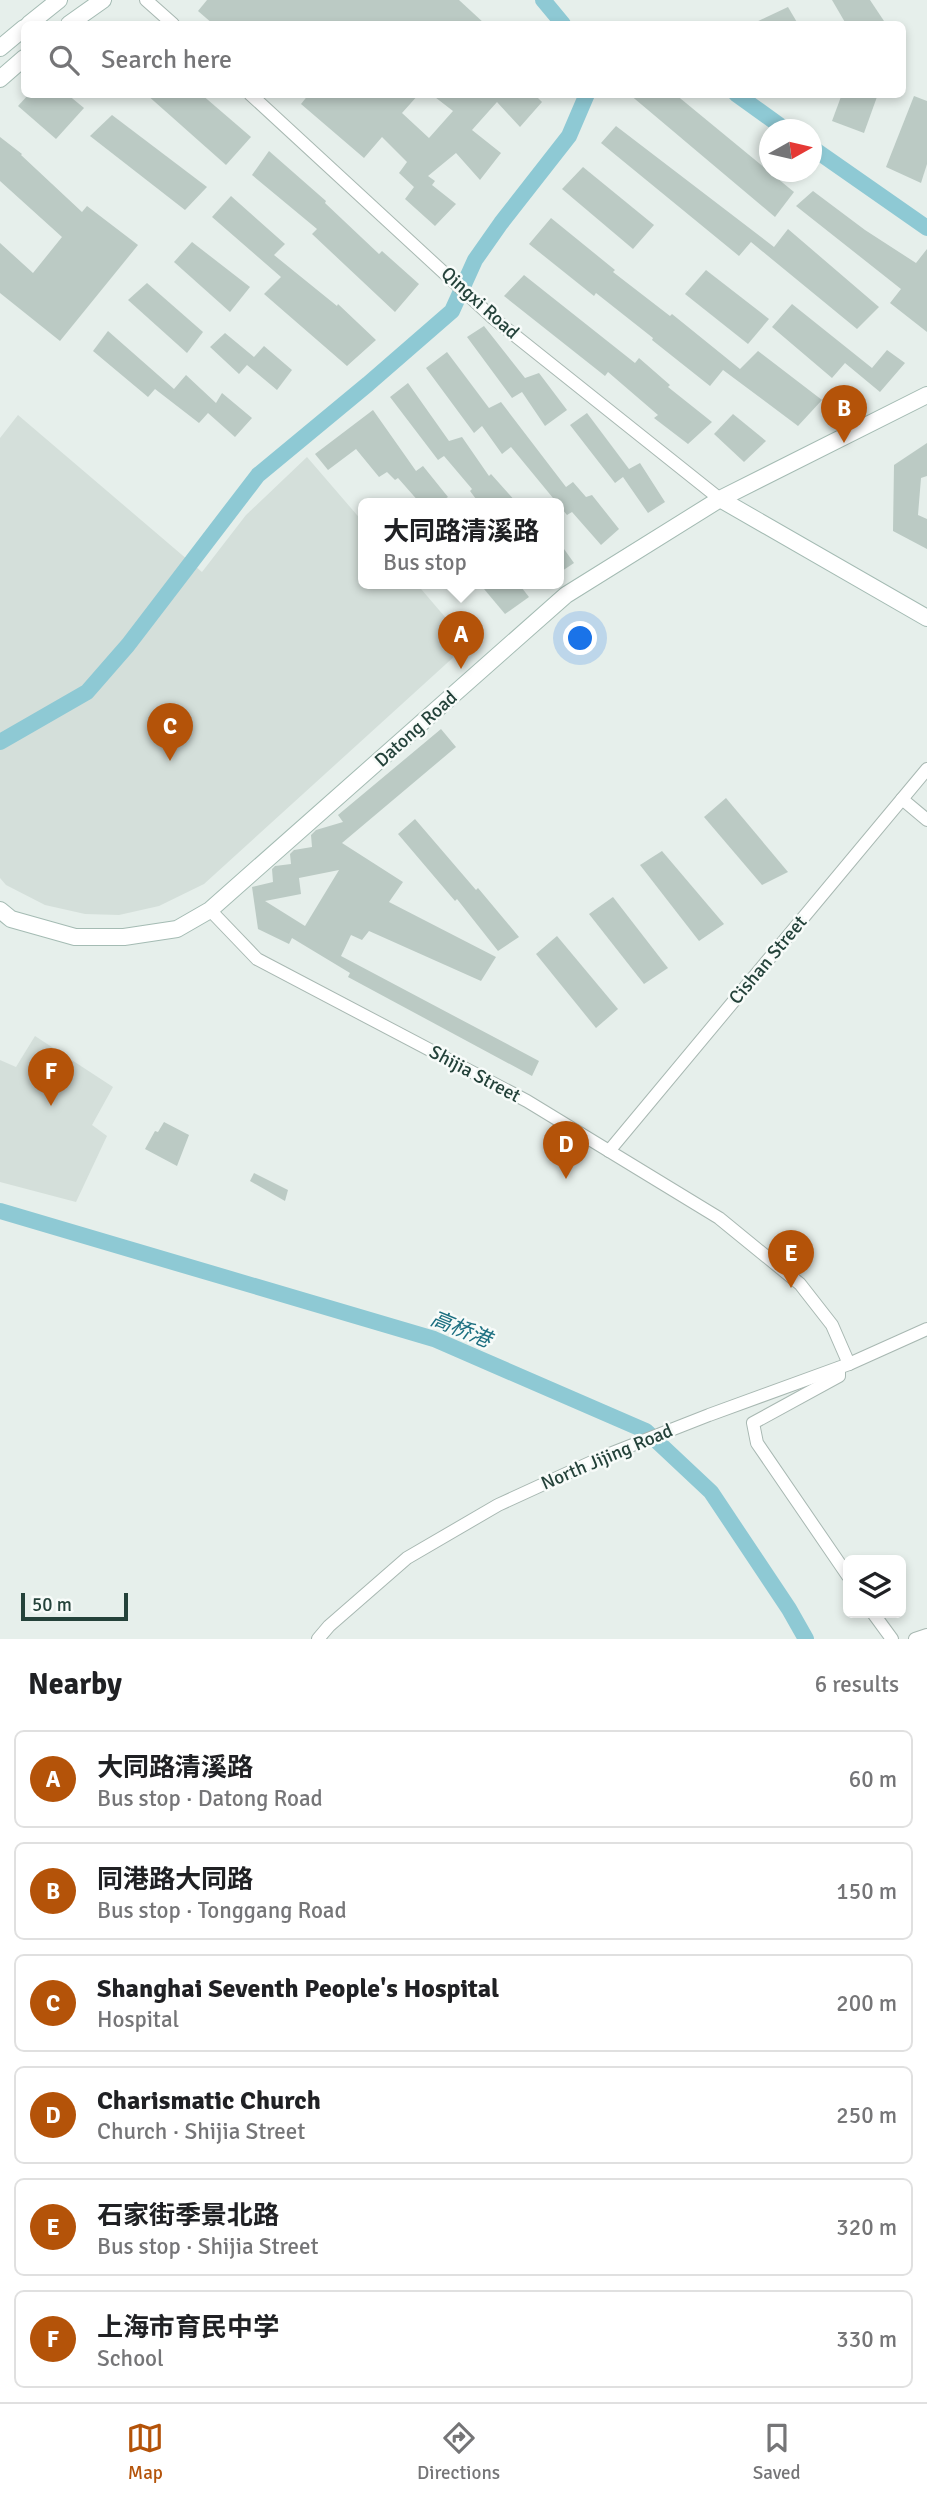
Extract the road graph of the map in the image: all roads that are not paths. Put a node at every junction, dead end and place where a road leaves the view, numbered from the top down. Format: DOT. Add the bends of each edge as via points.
graph roads {
  1 [pos="59,0"];
  2 [pos="103,0"];
  3 [pos="146,0"];
  4 [pos="33,21"];
  5 [pos="73,21"];
  6 [pos="170,21"];
  7 [pos="21,30"];
  8 [pos="0,48"];
  9 [pos="21,61"];
  10 [pos="0,79"];
  11 [pos="254,98"];
  12 [pos="927,395"];
  13 [pos="720,499"];
  14 [pos="927,618"];
  15 [pos="927,769"];
  16 [pos="902,799"];
  17 [pos="927,820"];
  18 [pos="0,910"];
  19 [pos="210,910"];
  20 [pos="609,1151"];
  21 [pos="927,1329"];
  22 [pos="844,1366"];
  23 [pos="843,1569"];
  24 [pos="877,1618"];
  25 [pos="927,1634"];
  26 [pos="318,1639"];
  27 [pos="892,1639"];
  28 [pos="915,1639"];
  1 -- 4 [label="street"];
  2 -- 5 [label="street"];
  3 -- 6 [label="street"];
  7 -- 8 [label="street"];
  9 -- 10 [label="street"];
  11 -- 13 [label="street, Qingxi Road" via="493,318"];
  12 -- 13 [label="street, Datong Road"];
  13 -- 14 [label="street"];
  13 -- 19 [label="street, Datong Road" via="566,595"];
  15 -- 16 [label="street, Cishan Street"];
  16 -- 17 [label="street"];
  16 -- 20 [label="street, Cishan Street"];
  18 -- 19 [label="street, Datong Road" via="11,919 75,937 177,929"];
  19 -- 20 [label="street, Shijia Street" via="257,959 527,1101"];
  20 -- 22 [label="street, Shijia Street" via="719,1217 800,1284 832,1325"];
  21 -- 22 [label="street, North Jijing Road"];
  22 -- 23 [label="street" via="838,1376 752,1423 757,1443"];
  22 -- 26 [label="street, North Jijing Road" via="607,1455 498,1505 407,1558"];
  24 -- 27 [label="street"];
  25 -- 28 [label="street"];
}
